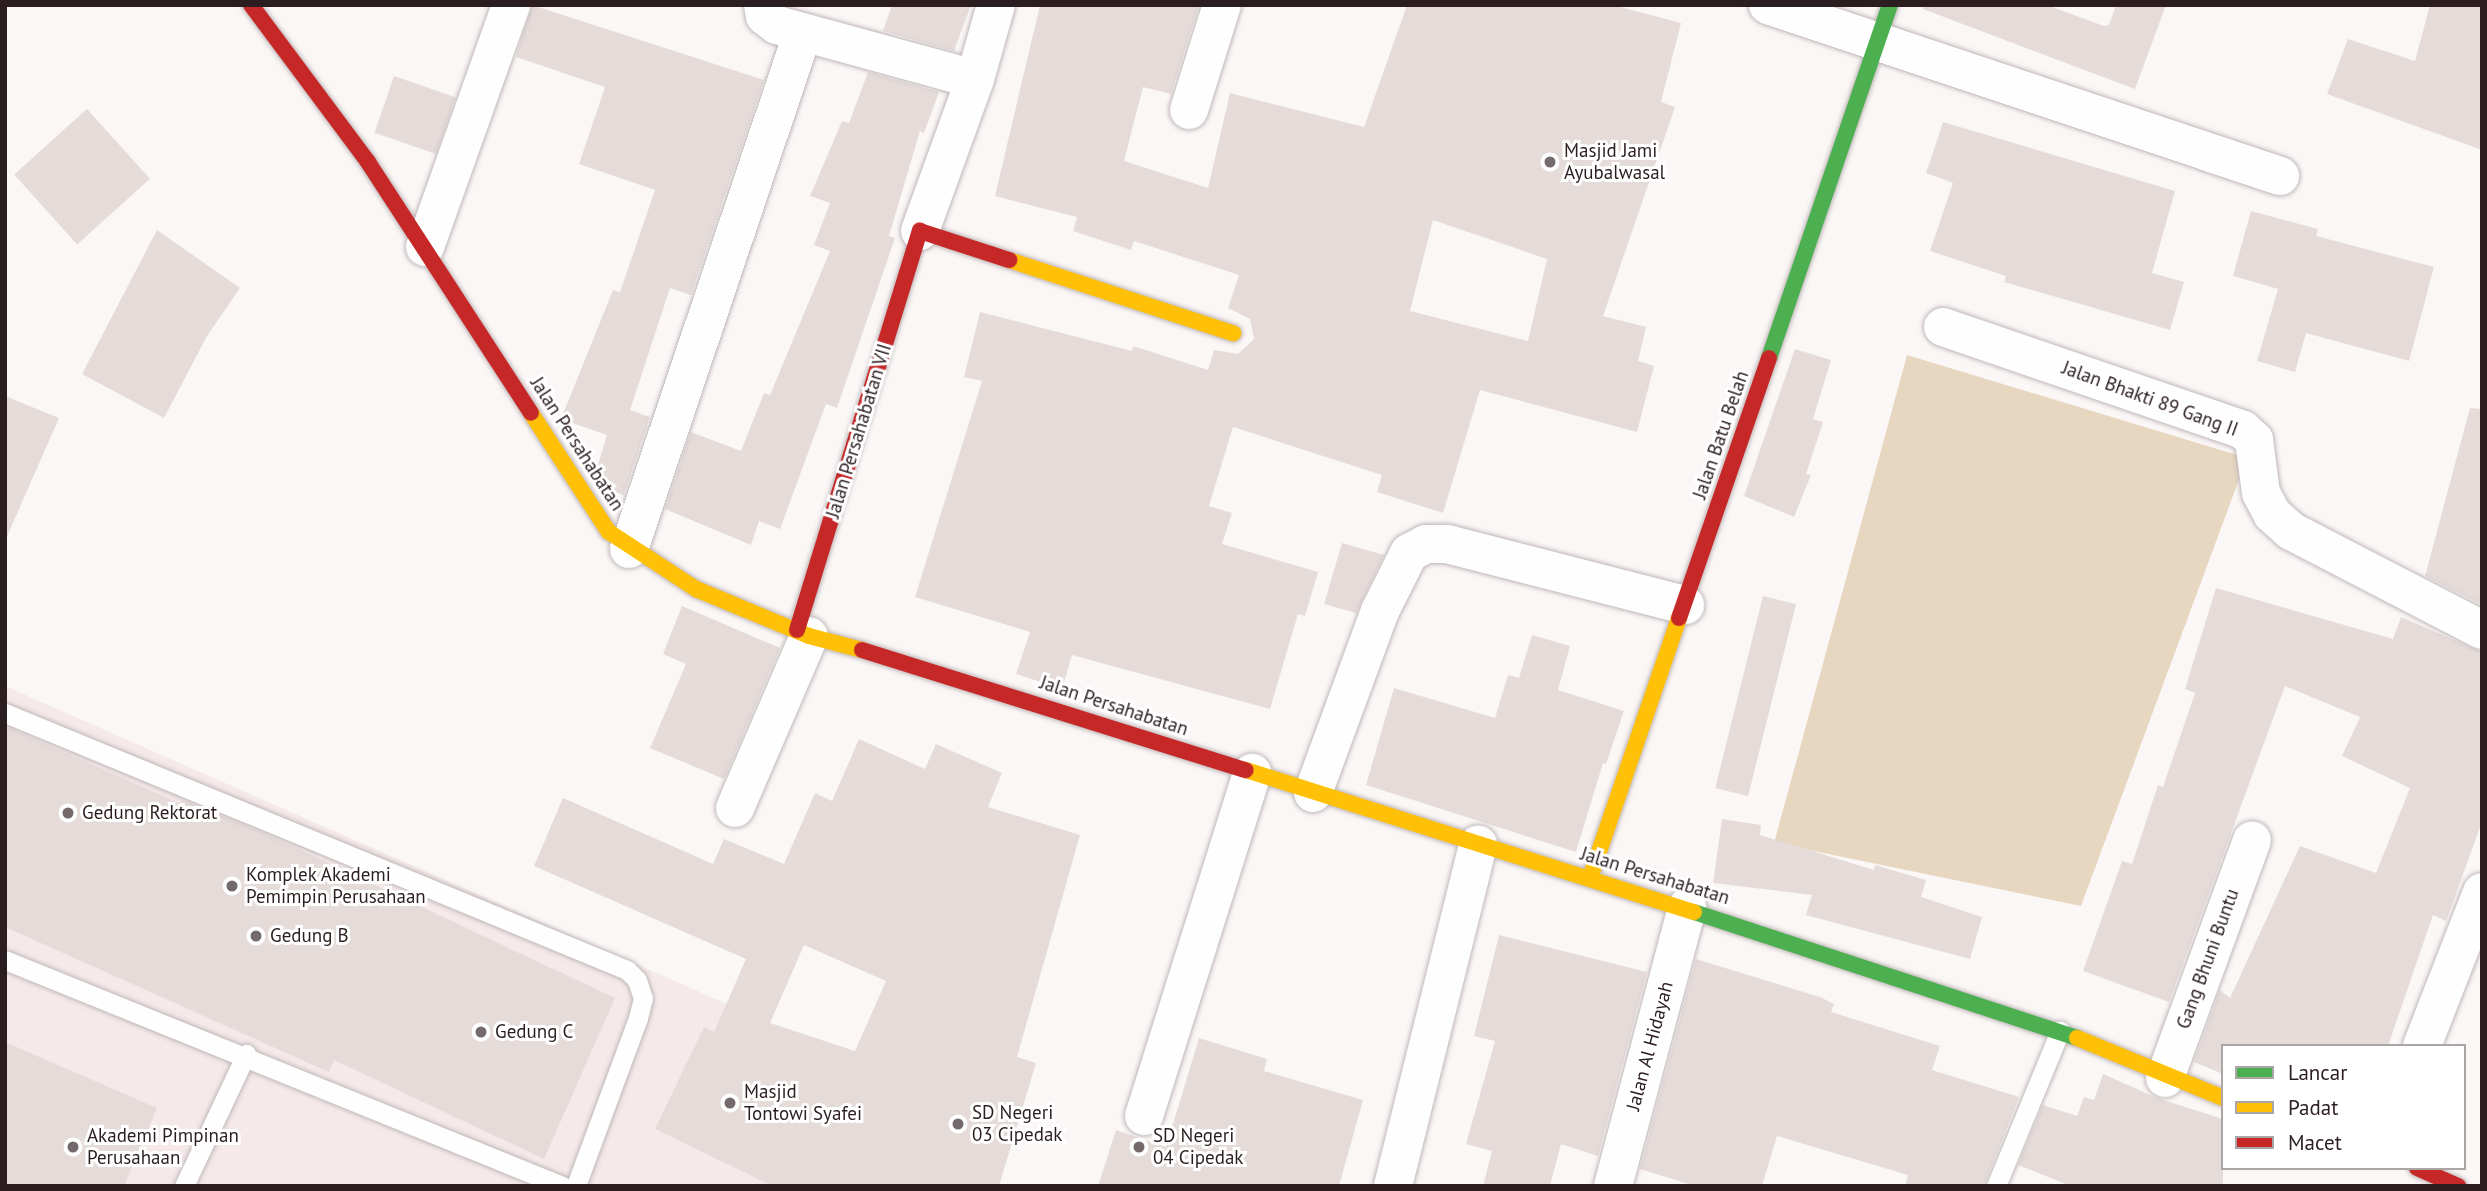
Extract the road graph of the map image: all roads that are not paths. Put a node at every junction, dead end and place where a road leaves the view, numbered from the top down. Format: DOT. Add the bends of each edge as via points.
graph roads {
  1 [pos="251,5"];
  2 [pos="511,5"];
  3 [pos="764,5"];
  4 [pos="996,5"];
  5 [pos="1223,5"];
  6 [pos="1768,5"];
  7 [pos="1890,5"];
  8 [pos="803,32"];
  9 [pos="1876,43"];
  10 [pos="975,79"];
  11 [pos="1189,110"];
  12 [pos="2280,176"];
  13 [pos="920,231"];
  14 [pos="425,247"];
  15 [pos="1943,327"];
  16 [pos="1233,333"];
  17 [pos="629,548"];
  18 [pos="1685,605"];
  19 [pos="2482,630"];
  20 [pos="803,633"];
  21 [pos="5,713"];
  22 [pos="1252,773"];
  23 [pos="1313,793"];
  24 [pos="735,808"];
  25 [pos="2252,840"];
  26 [pos="1478,845"];
  27 [pos="1590,878"];
  28 [pos="2482,892"];
  29 [pos="1687,906"];
  30 [pos="5,960"];
  31 [pos="2060,1031"];
  32 [pos="2423,1044"];
  33 [pos="246,1054"];
  34 [pos="2165,1077"];
  35 [pos="2221,1097"];
  36 [pos="1144,1116"];
  37 [pos="2422,1170"];
  38 [pos="184,1186"];
  39 [pos="562,1186"];
  40 [pos="576,1186"];
  41 [pos="1393,1186"];
  42 [pos="1613,1186"];
  43 [pos="1996,1186"];
  44 [pos="2458,1186"];
  1 -- 14 [label="street, Jalan Persahabatan"];
  2 -- 14 [label="street"];
  3 -- 8 [label="street" via="770,20"];
  4 -- 10 [label="street, Jalan Persahabatan VII"];
  5 -- 11 [label="street"];
  6 -- 9 [label="street"];
  7 -- 9 [label="street, Jalan Batu Belah"];
  8 -- 10 [label="street"];
  8 -- 17 [label="street"];
  9 -- 12 [label="street"];
  9 -- 18 [label="street, Jalan Batu Belah"];
  10 -- 13 [label="street, Jalan Persahabatan VII"];
  13 -- 16 [label="street"];
  13 -- 20 [label="street, Jalan Persahabatan VII"];
  14 -- 17 [label="street, Jalan Persahabatan" via="581,495 609,532"];
  15 -- 19 [label="street, Jalan Bhakti 89 Gang II" via="2243,430 2253,440 2261,493 2272,514 2291,531"];
  17 -- 20 [label="street, Jalan Persahabatan" via="696,589"];
  18 -- 23 [label="street" via="1447,544 1418,548 1409,553 1380,611"];
  18 -- 27 [label="street, Jalan Batu Belah"];
  20 -- 22 [label="street, Jalan Persahabatan"];
  20 -- 24 [label="street"];
  21 -- 40 [label="lane" via="627,970 638,980 643,998"];
  22 -- 23 [label="street, Jalan Persahabatan"];
  22 -- 36 [label="street"];
  23 -- 26 [label="street, Jalan Persahabatan"];
  25 -- 34 [label="street, Gang Bhuni Buntu"];
  26 -- 27 [label="street, Jalan Persahabatan"];
  26 -- 41 [label="street"];
  27 -- 29 [label="street, Jalan Persahabatan"];
  28 -- 32 [label="street"];
  29 -- 31 [label="street, Jalan Persahabatan"];
  29 -- 42 [label="street, Jalan Al Hidayah"];
  30 -- 33 [label="lane"];
  31 -- 34 [label="street, Jalan Persahabatan"];
  31 -- 43 [label="lane"];
  33 -- 38 [label="lane"];
  33 -- 39 [label="lane"];
  34 -- 35 [label="street, Jalan Persahabatan"];
  37 -- 44 [label="street"];
}
